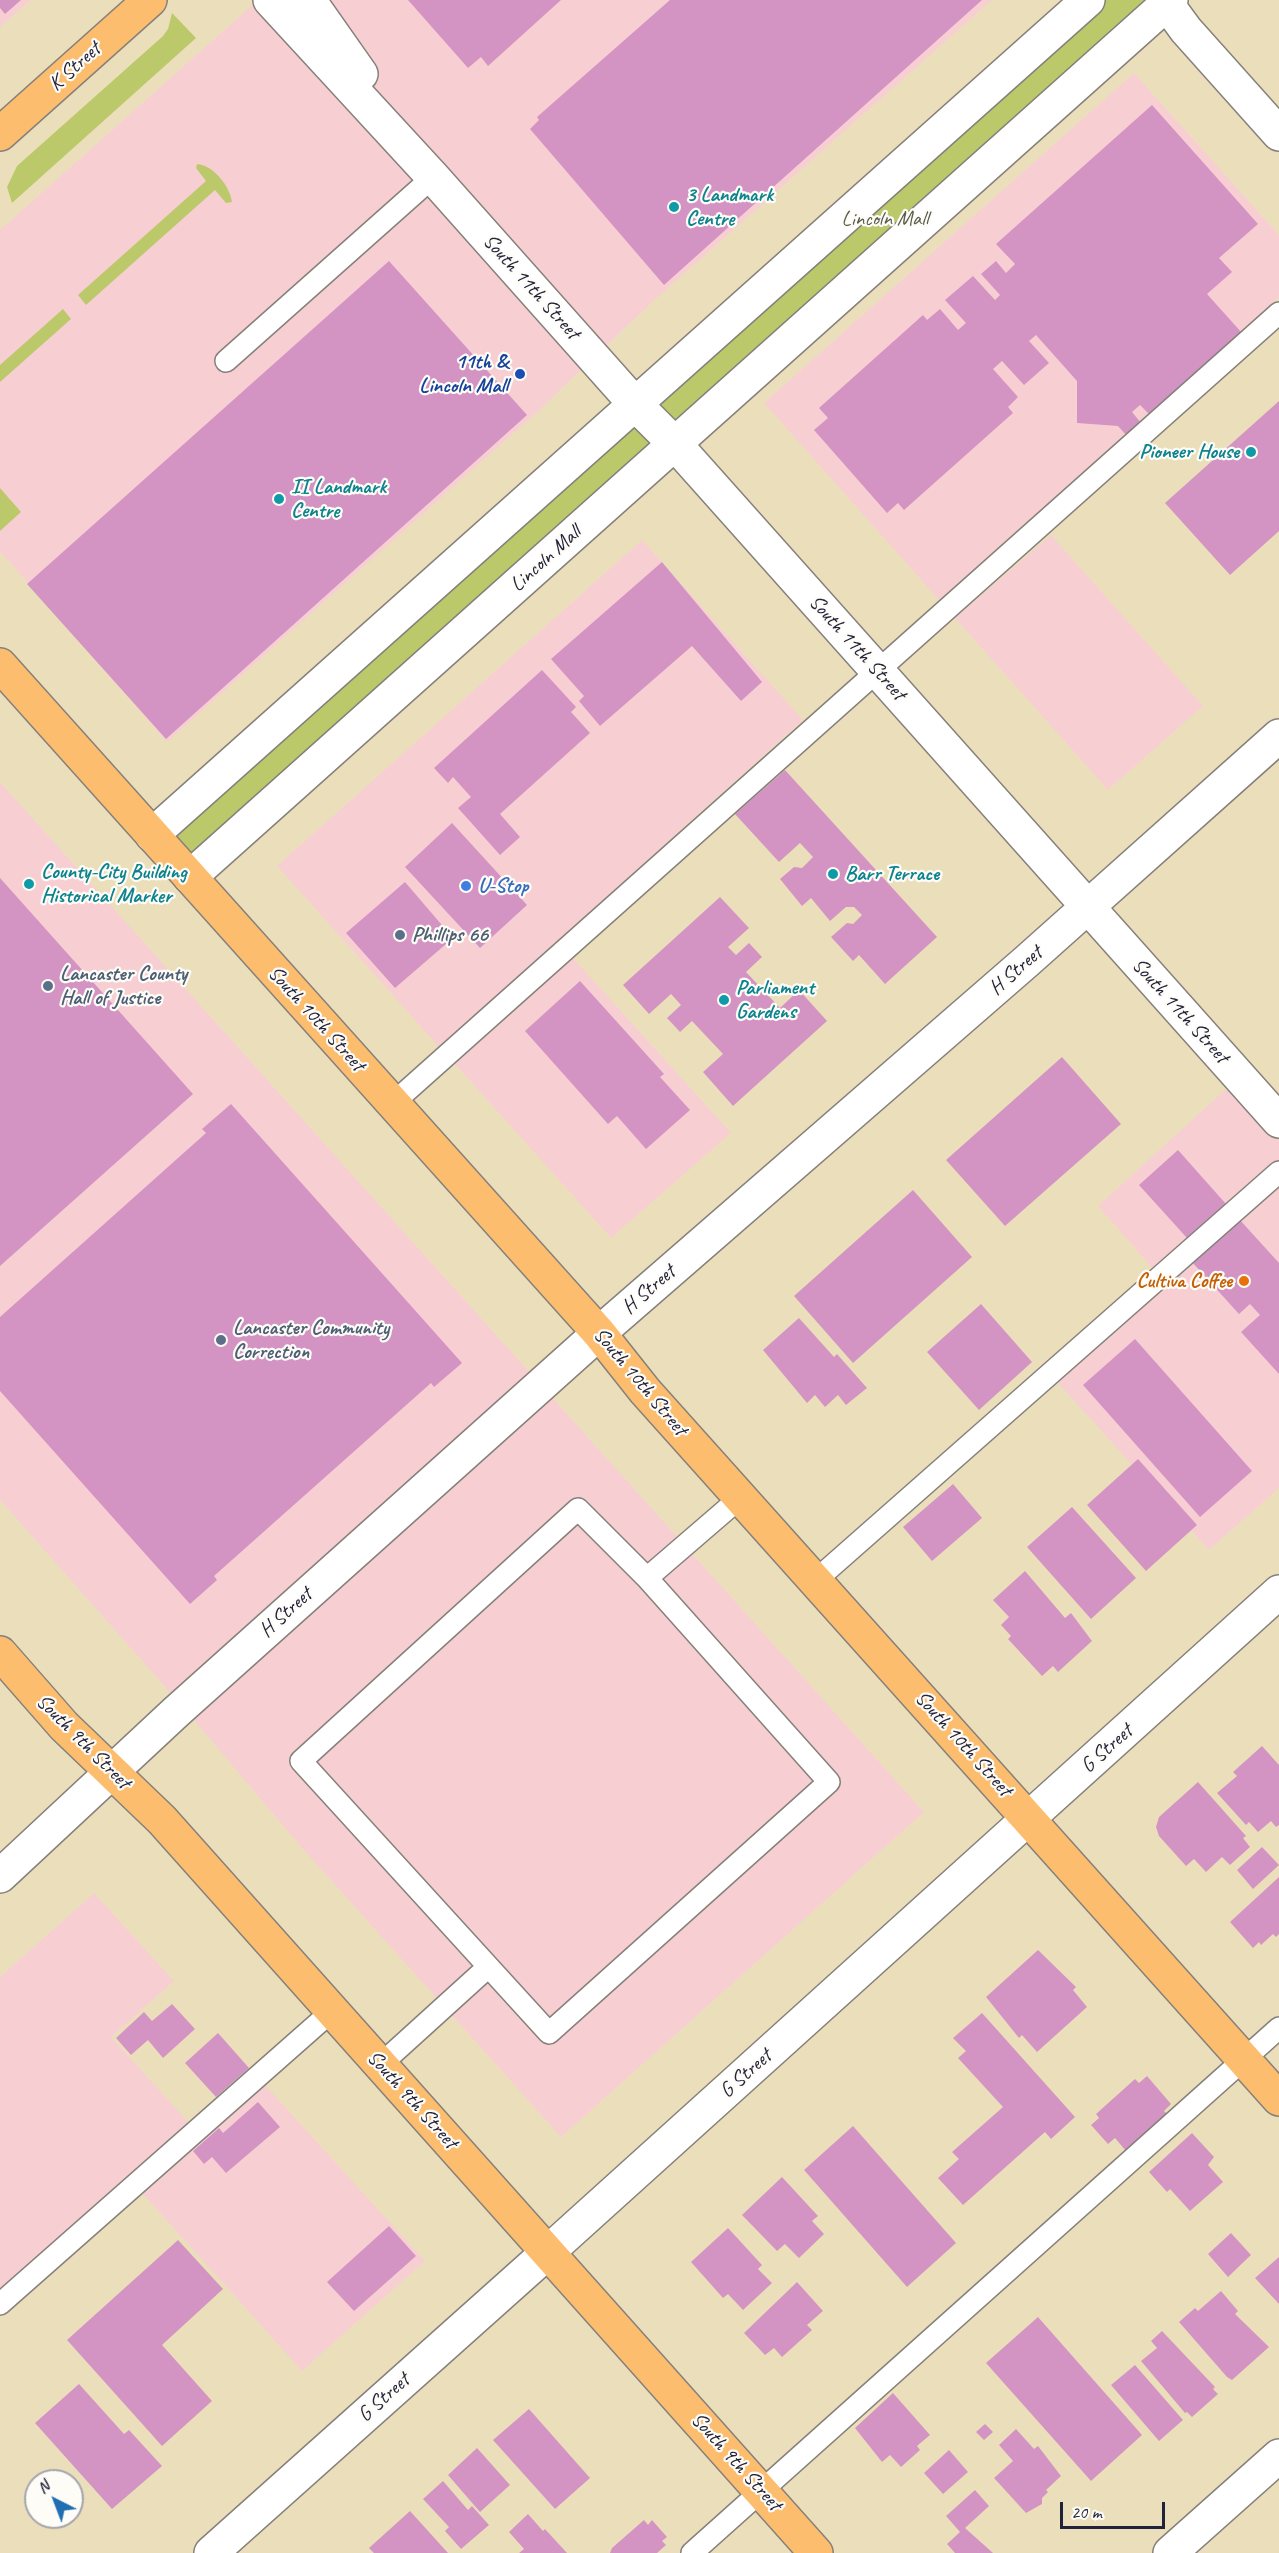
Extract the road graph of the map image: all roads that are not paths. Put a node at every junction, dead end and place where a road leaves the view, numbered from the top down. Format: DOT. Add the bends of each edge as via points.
graph roads {
  1 [pos="150,0"];
  2 [pos="270,0"];
  3 [pos="309,0"];
  4 [pos="1088,0"];
  5 [pos="1167,1"];
  6 [pos="0,134"];
  7 [pos="1279,134"];
  8 [pos="433,177"];
  9 [pos="1279,313"];
  10 [pos="226,361"];
  11 [pos="635,404"];
  12 [pos="675,444"];
  13 [pos="0,665"];
  14 [pos="877,671"];
  15 [pos="1279,736"];
  16 [pos="152,835"];
  17 [pos="190,877"];
  18 [pos="1087,907"];
  19 [pos="392,1104"];
  20 [pos="1279,1121"];
  21 [pos="1279,1172"];
  22 [pos="599,1333"];
  23 [pos="741,1497"];
  24 [pos="646,1578"];
  25 [pos="816,1580"];
  26 [pos="1279,1592"];
  27 [pos="0,1653"];
  28 [pos="111,1771"];
  29 [pos="1029,1819"];
  30 [pos="0,1876"];
  31 [pos="487,1968"];
  32 [pos="332,2011"];
  33 [pos="1279,2028"];
  34 [pos="1244,2060"];
  35 [pos="380,2065"];
  36 [pos="1279,2099"];
  37 [pos="548,2252"];
  38 [pos="0,2304"];
  39 [pos="1279,2456"];
  40 [pos="762,2491"];
  41 [pos="211,2553"];
  42 [pos="692,2553"];
  43 [pos="816,2553"];
  44 [pos="1170,2553"];
  1 -- 6 [label="main road, K Street"];
  2 -- 8 [label="street, South 11th Street"];
  3 -- 8 [label="street, South 11th Street"];
  4 -- 11 [label="street"];
  5 -- 7 [label="street" via="1186,30"];
  5 -- 12 [label="street, Lincoln Mall"];
  8 -- 10 [label="lane"];
  8 -- 11 [label="street, South 11th Street"];
  9 -- 14 [label="lane"];
  11 -- 12 [label="street, South 11th Street"];
  11 -- 16 [label="street"];
  12 -- 14 [label="street, South 11th Street"];
  12 -- 17 [label="street, Lincoln Mall"];
  13 -- 16 [label="main road, South 10th Street"];
  14 -- 18 [label="street, South 11th Street"];
  14 -- 19 [label="lane"];
  15 -- 18 [label="street, H Street"];
  16 -- 17 [label="main road, South 10th Street"];
  17 -- 19 [label="main road, South 10th Street"];
  18 -- 20 [label="street, South 11th Street"];
  18 -- 22 [label="street, H Street"];
  19 -- 22 [label="main road, South 10th Street"];
  21 -- 25 [label="lane"];
  22 -- 23 [label="main road, South 10th Street" via="645,1391"];
  22 -- 28 [label="street, H Street"];
  23 -- 24 [label="lane"];
  23 -- 25 [label="main road, South 10th Street"];
  24 -- 31 [label="lane" via="829,1782 549,2033"];
  24 -- 31 [label="lane" via="578,1509 301,1761"];
  25 -- 29 [label="main road, South 10th Street"];
  26 -- 29 [label="street, G Street"];
  27 -- 28 [label="main road, South 9th Street" via="64,1726"];
  28 -- 30 [label="street, H Street"];
  28 -- 32 [label="main road, South 9th Street" via="162,1820"];
  29 -- 34 [label="main road, South 10th Street"];
  29 -- 37 [label="street, G Street"];
  31 -- 35 [label="lane"];
  32 -- 35 [label="main road, South 9th Street"];
  32 -- 38 [label="lane"];
  33 -- 34 [label="lane"];
  34 -- 36 [label="main road, South 10th Street"];
  34 -- 40 [label="lane"];
  35 -- 37 [label="main road, South 9th Street"];
  37 -- 40 [label="main road, South 9th Street"];
  37 -- 41 [label="street, G Street"];
  39 -- 44 [label="street"];
  40 -- 42 [label="lane"];
  40 -- 43 [label="main road, South 9th Street"];
}
